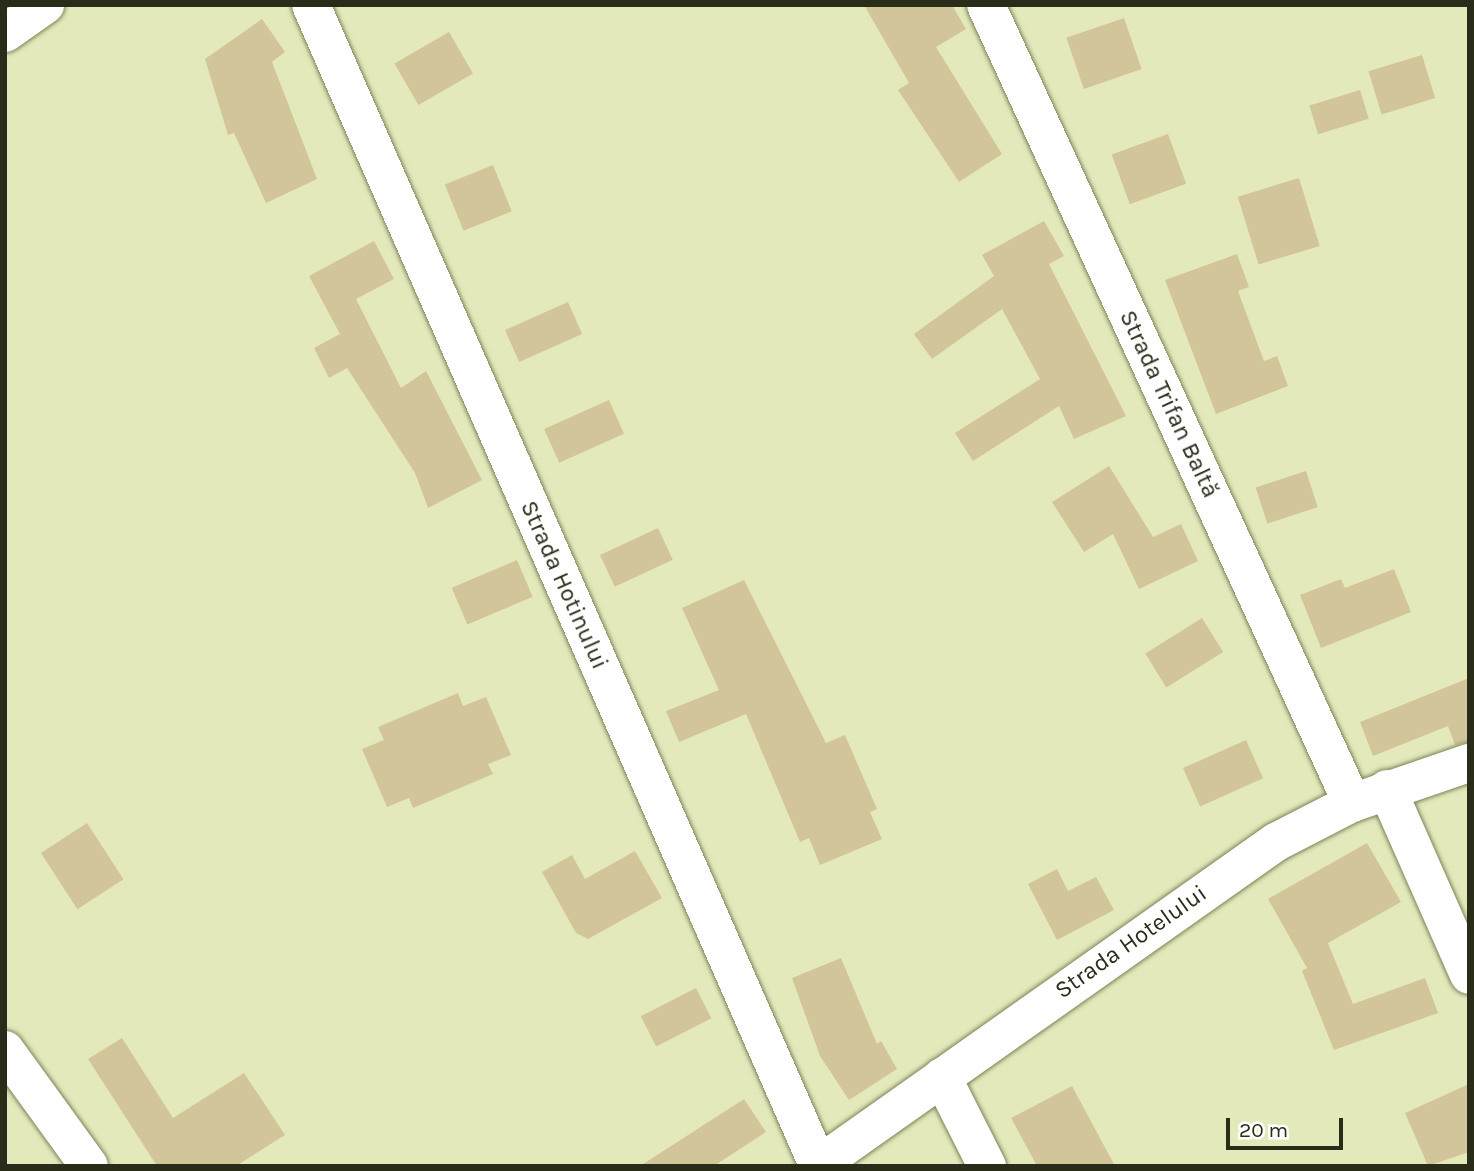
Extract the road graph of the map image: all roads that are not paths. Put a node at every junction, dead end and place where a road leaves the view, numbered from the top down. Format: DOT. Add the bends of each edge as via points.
graph roads {
  1 [pos="45,5"];
  2 [pos="311,5"];
  3 [pos="986,5"];
  4 [pos="5,33"];
  5 [pos="1469,763"];
  6 [pos="1369,796"];
  7 [pos="1469,975"];
  8 [pos="5,1050"];
  9 [pos="942,1077"];
  10 [pos="818,1165"];
  11 [pos="89,1166"];
  12 [pos="987,1166"];
  1 -- 4 [label="street"];
  2 -- 10 [label="street, Strada Hotinului"];
  3 -- 6 [label="street, Strada Trifan Baltă"];
  5 -- 6 [label="street, Strada Hotelului"];
  6 -- 7 [label="street, Strada Trifan Baltă"];
  6 -- 9 [label="street, Strada Hotelului" via="1219,880"];
  8 -- 11 [label="street"];
  9 -- 10 [label="street, Strada Hotelului"];
  9 -- 12 [label="street"];
}
